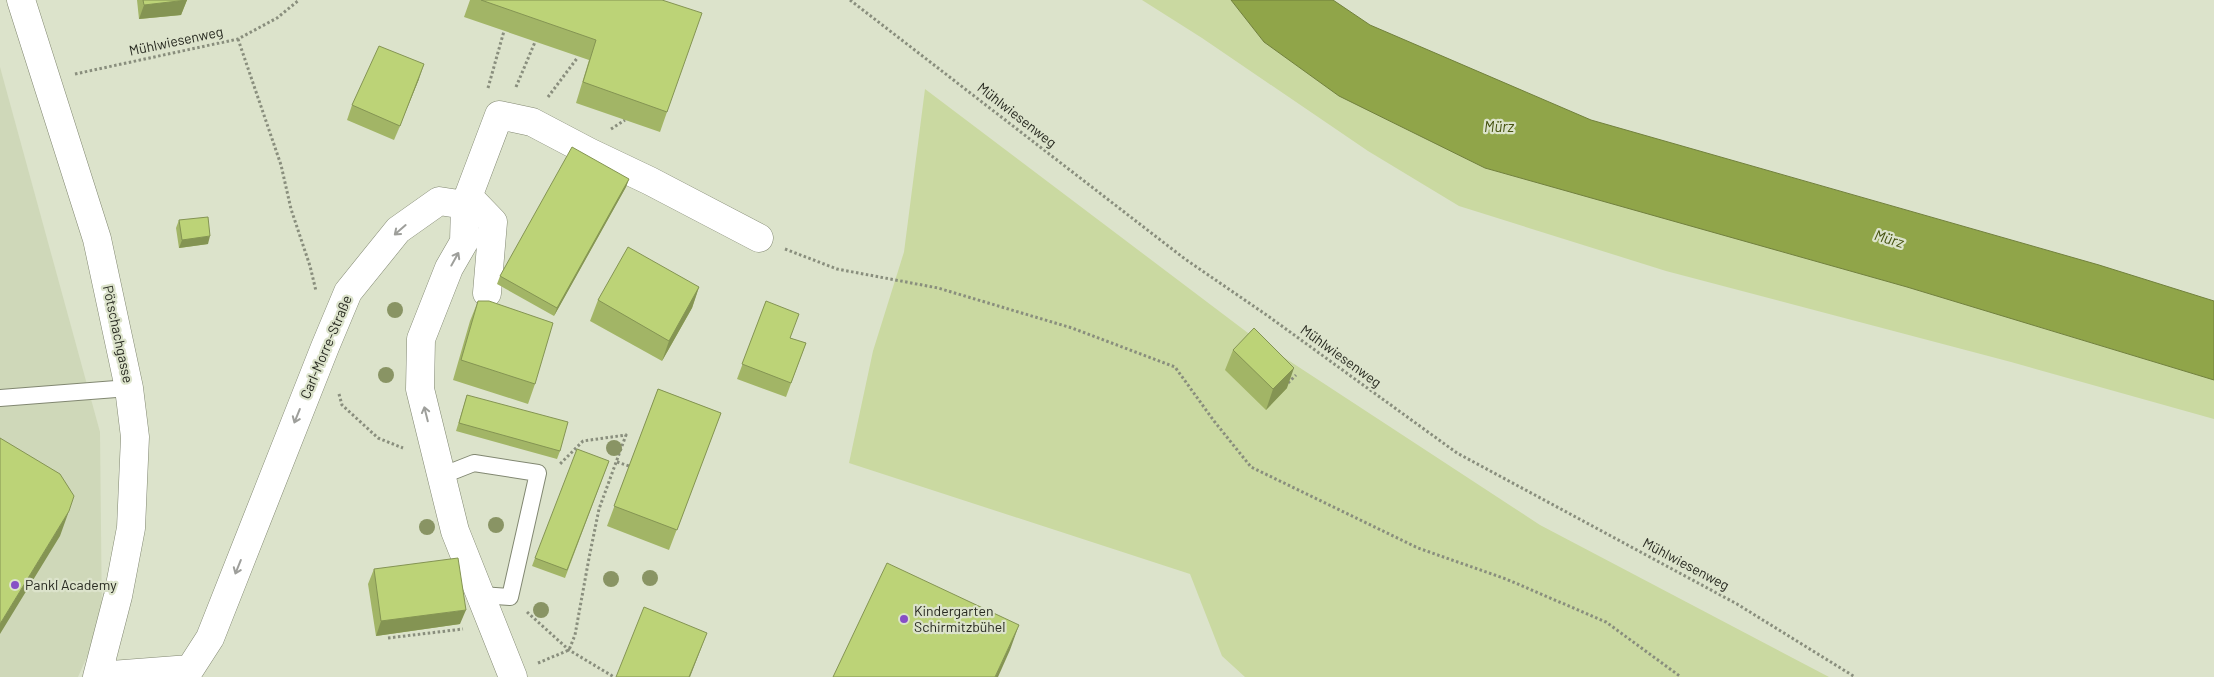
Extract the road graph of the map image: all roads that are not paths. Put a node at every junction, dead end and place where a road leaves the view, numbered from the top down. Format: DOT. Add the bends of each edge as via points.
graph roads {
  1 [pos="21,0"];
  2 [pos="467,200"];
  3 [pos="759,238"];
  4 [pos="486,293"];
  5 [pos="129,388"];
  6 [pos="0,398"];
  7 [pos="439,469"];
  8 [pos="481,595"];
  9 [pos="98,676"];
  10 [pos="513,676"];
  1 -- 5 [label="street, Pötschachgasse" via="97,239"];
  2 -- 3 [label="street" via="498,115 532,122"];
  2 -- 4 [label="street" via="492,222"];
  7 -- 2 [label="street, one-way" via="420,389 420,339 449,268 464,242"];
  2 -- 9 [label="street, Carl-Morre-Straße, one-way" via="439,201 398,230 348,292 210,638 190,670"];
  5 -- 6 [label="lane"];
  5 -- 9 [label="street, Pötschachgasse" via="134,438 131,528"];
  7 -- 8 [label="street" via="454,531"];
  7 -- 8 [label="lane" via="474,463 538,473 510,597"];
  8 -- 10 [label="street"];
}
